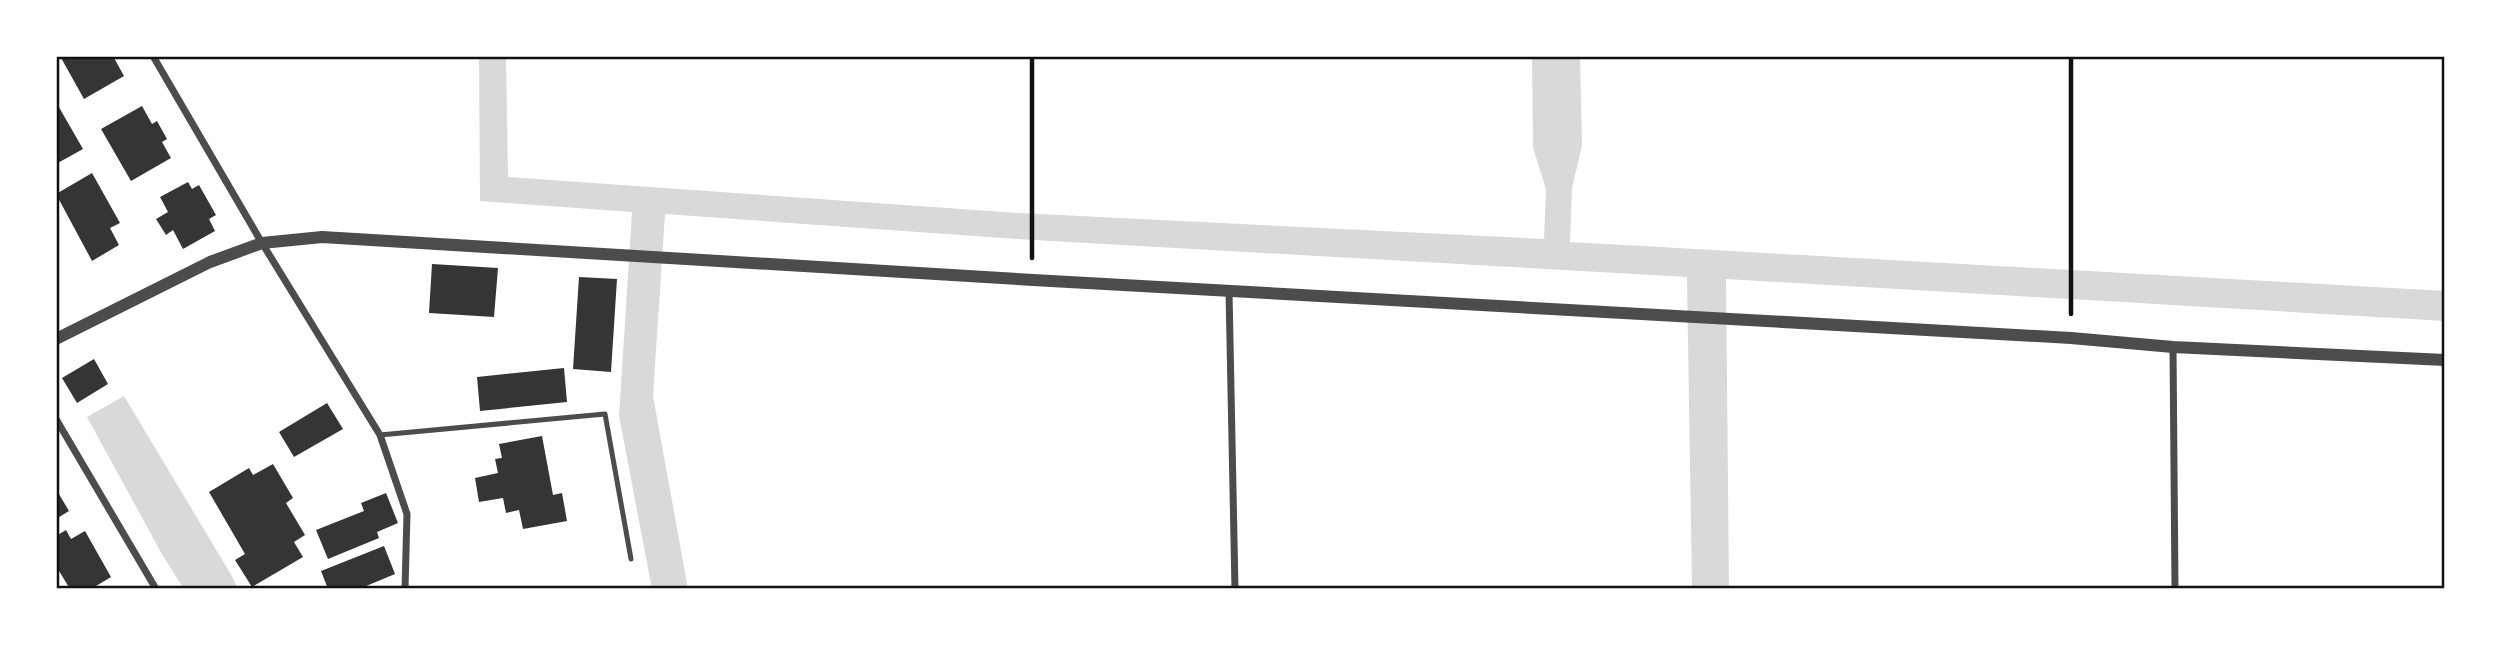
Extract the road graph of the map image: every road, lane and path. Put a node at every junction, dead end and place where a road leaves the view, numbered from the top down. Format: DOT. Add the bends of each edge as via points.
graph roads {
  1 [pos="153,56"];
  2 [pos="1032,56"];
  3 [pos="2071,56"];
  4 [pos="262,243"];
  5 [pos="1032,247"];
  6 [pos="1228,290"];
  7 [pos="2071,311"];
  8 [pos="56,339"];
  9 [pos="2173,347"];
  10 [pos="2445,360"];
  11 [pos="56,419"];
  12 [pos="380,435"];
  13 [pos="631,559"];
  14 [pos="156,589"];
  15 [pos="405,589"];
  16 [pos="1235,589"];
  17 [pos="2175,589"];
  1 -- 4 [label="street"];
  2 -- 5 [label="path"];
  3 -- 7 [label="path"];
  4 -- 6 [label="street" via="322,237"];
  4 -- 8 [label="street" via="210,262"];
  4 -- 12 [label="street"];
  6 -- 9 [label="street"];
  6 -- 16 [label="street"];
  9 -- 10 [label="street"];
  9 -- 17 [label="street"];
  11 -- 14 [label="street"];
  12 -- 13 [label="lane" via="605,414"];
  12 -- 15 [label="street" via="407,514"];
}
